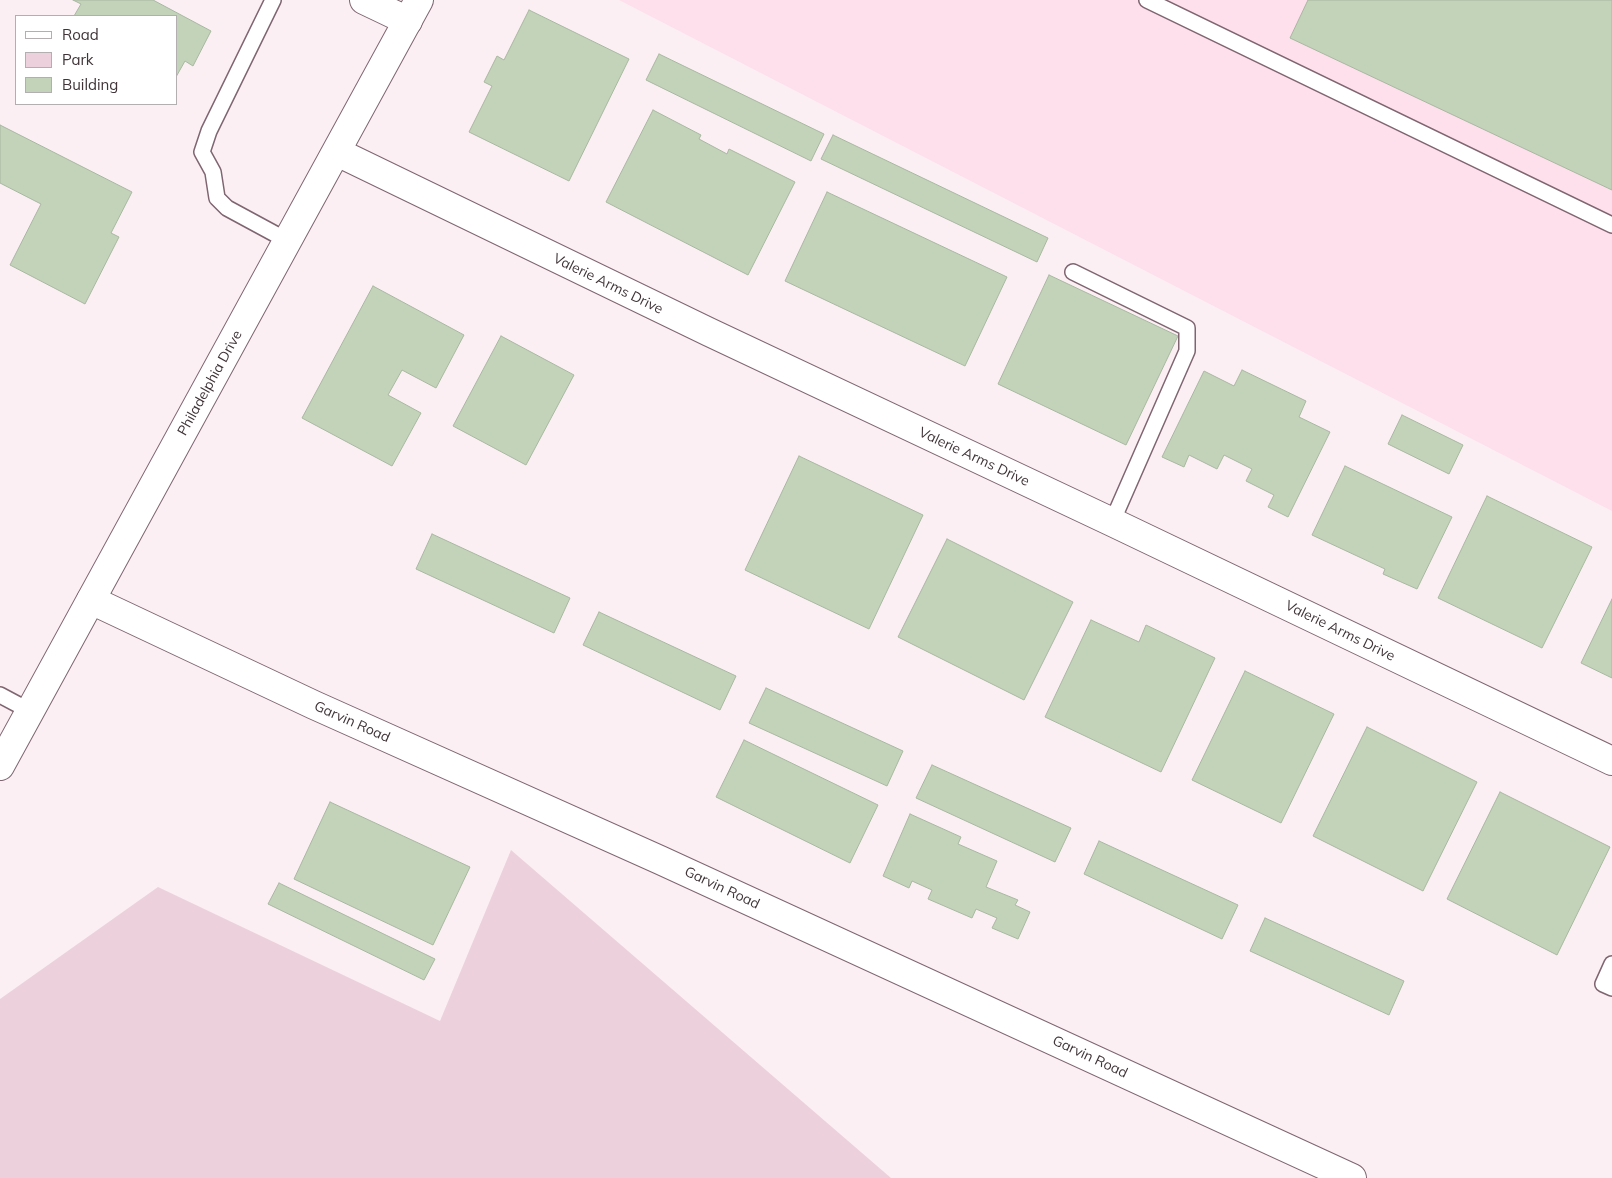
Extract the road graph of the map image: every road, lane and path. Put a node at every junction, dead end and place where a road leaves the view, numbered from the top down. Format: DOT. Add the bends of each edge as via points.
graph roads {
  1 [pos="273,0"];
  2 [pos="364,0"];
  3 [pos="1147,0"];
  4 [pos="413,10"];
  5 [pos="337,152"];
  6 [pos="1612,225"];
  7 [pos="288,241"];
  8 [pos="1073,272"];
  9 [pos="1112,522"];
  10 [pos="91,600"];
  11 [pos="0,695"];
  12 [pos="30,711"];
  13 [pos="1612,761"];
  14 [pos="0,766"];
  15 [pos="1612,964"];
  16 [pos="1612,988"];
  17 [pos="1352,1178"];
  1 -- 7 [label="lane" via="209,131 202,152 213,172 217,198 227,208"];
  2 -- 4 [label="street"];
  3 -- 6 [label="lane"];
  4 -- 5 [label="street, Philadelphia Drive"];
  5 -- 7 [label="street, Philadelphia Drive"];
  5 -- 9 [label="street, Valerie Arms Drive" via="718,337"];
  7 -- 10 [label="street, Philadelphia Drive"];
  8 -- 9 [label="lane" via="1186,328 1187,351"];
  9 -- 13 [label="street, Valerie Arms Drive"];
  10 -- 12 [label="street, Philadelphia Drive"];
  10 -- 17 [label="street, Garvin Road" via="314,705"];
  11 -- 12 [label="lane"];
  12 -- 14 [label="street, Philadelphia Drive"];
  15 -- 16 [label="lane" via="1603,984"];
}
